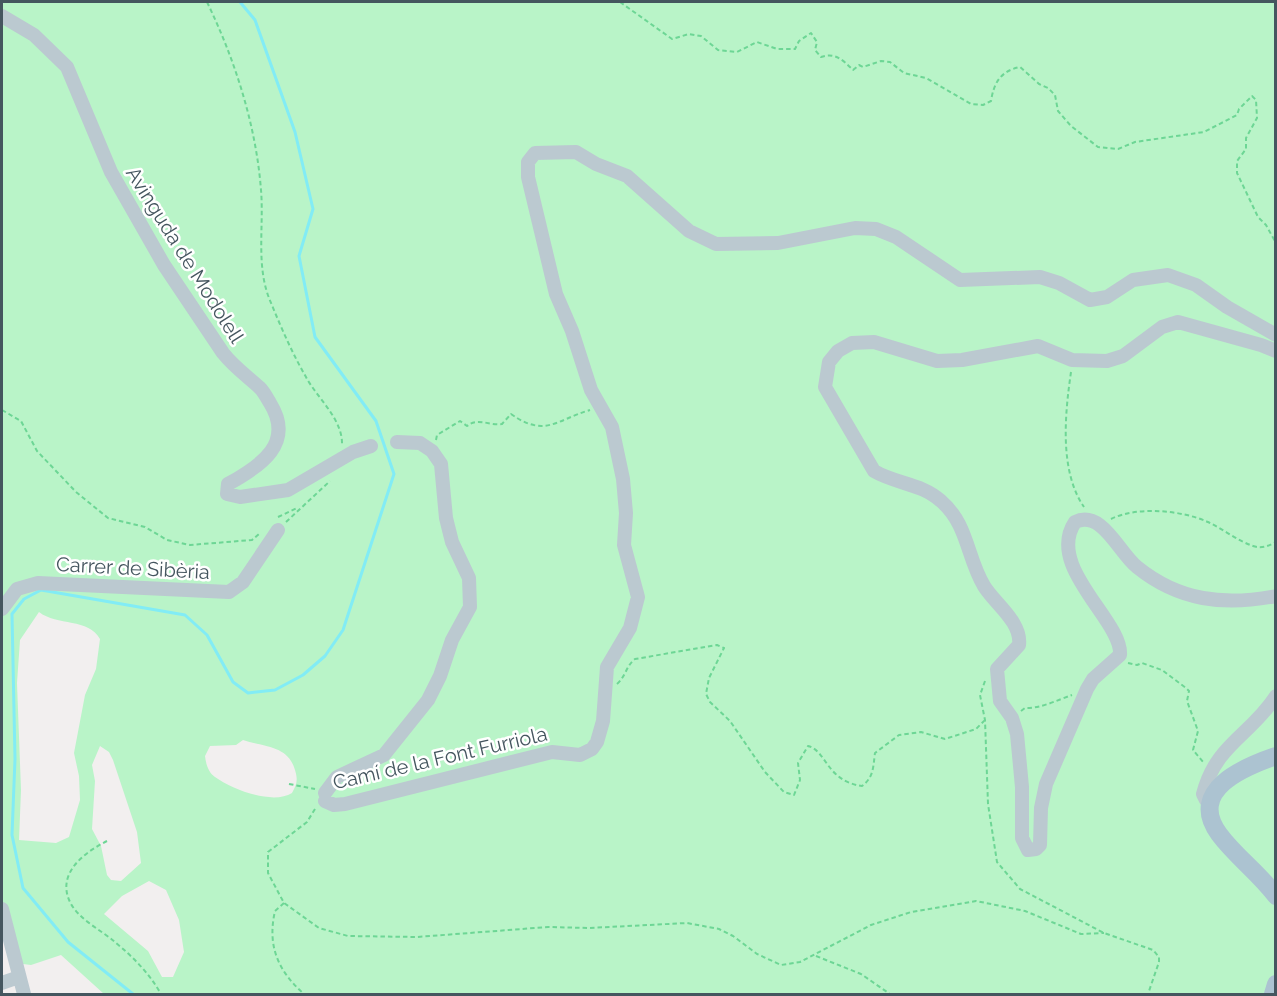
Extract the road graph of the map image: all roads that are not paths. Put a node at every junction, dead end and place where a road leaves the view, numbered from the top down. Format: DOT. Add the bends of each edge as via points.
graph roads {
  1 [pos="2,16"];
  2 [pos="1275,335"];
  3 [pos="1275,351"];
  4 [pos="397,442"];
  5 [pos="371,446"];
  6 [pos="278,524"];
  7 [pos="1275,596"];
  8 [pos="2,609"];
  9 [pos="1275,696"];
  10 [pos="1275,756"];
  11 [pos="1212,802"];
  12 [pos="1275,896"];
  13 [pos="2,909"];
  14 [pos="19,977"];
  15 [pos="2,983"];
  16 [pos="1275,984"];
  17 [pos="24,994"];
  18 [pos="1273,994"];
  1 -- 5 [label="street, Avinguda de Modolell" via="34,35 67,67 111,172 164,264 223,353 262,390 279,418 279,434 269,455 228,484 227,494 240,497 288,490 356,450"];
  2 -- 4 [label="street, Camí de la Font Furriola" via="1196,285 1168,275 1133,280 1107,297 1090,300 1054,280 1040,277 960,280 896,237 876,229 855,228 778,243 716,244 689,231 627,176 576,152 540,151 530,157 528,177 551,276 586,379 612,427 623,480 624,545 638,597 630,628 607,667 601,734 586,753 552,752 345,804 329,804 325,797 337,777 384,755 428,700 470,607 469,578 446,518 443,470 432,451 416,442"];
  3 -- 7 [label="street" via="1178,322 1162,327 1117,359 1072,360 1038,346 937,362 860,341 838,351 825,371 827,393 868,466 879,475 918,486 941,501 966,535 981,582 1006,613 1020,640 997,669 1000,701 1017,734 1022,838 1032,850 1040,845 1046,784 1087,688 1120,655 1119,643 1088,595 1071,558 1068,541 1075,522 1081,519 1097,523 1135,566 1178,590 1229,603"];
  6 -- 8 [label="street, Carrer de Sibèria" via="243,582 229,592 38,583 17,589"];
  9 -- 11 [label="street" via="1251,727 1221,753 1212,768 1203,794"];
  10 -- 11 [label="main road" via="1232,774 1219,786"];
  11 -- 12 [label="main road" via="1211,818 1218,832"];
  13 -- 14 [label="street"];
  14 -- 15 [label="street"];
  14 -- 17 [label="street"];
  16 -- 18 [label="main road"];
}
